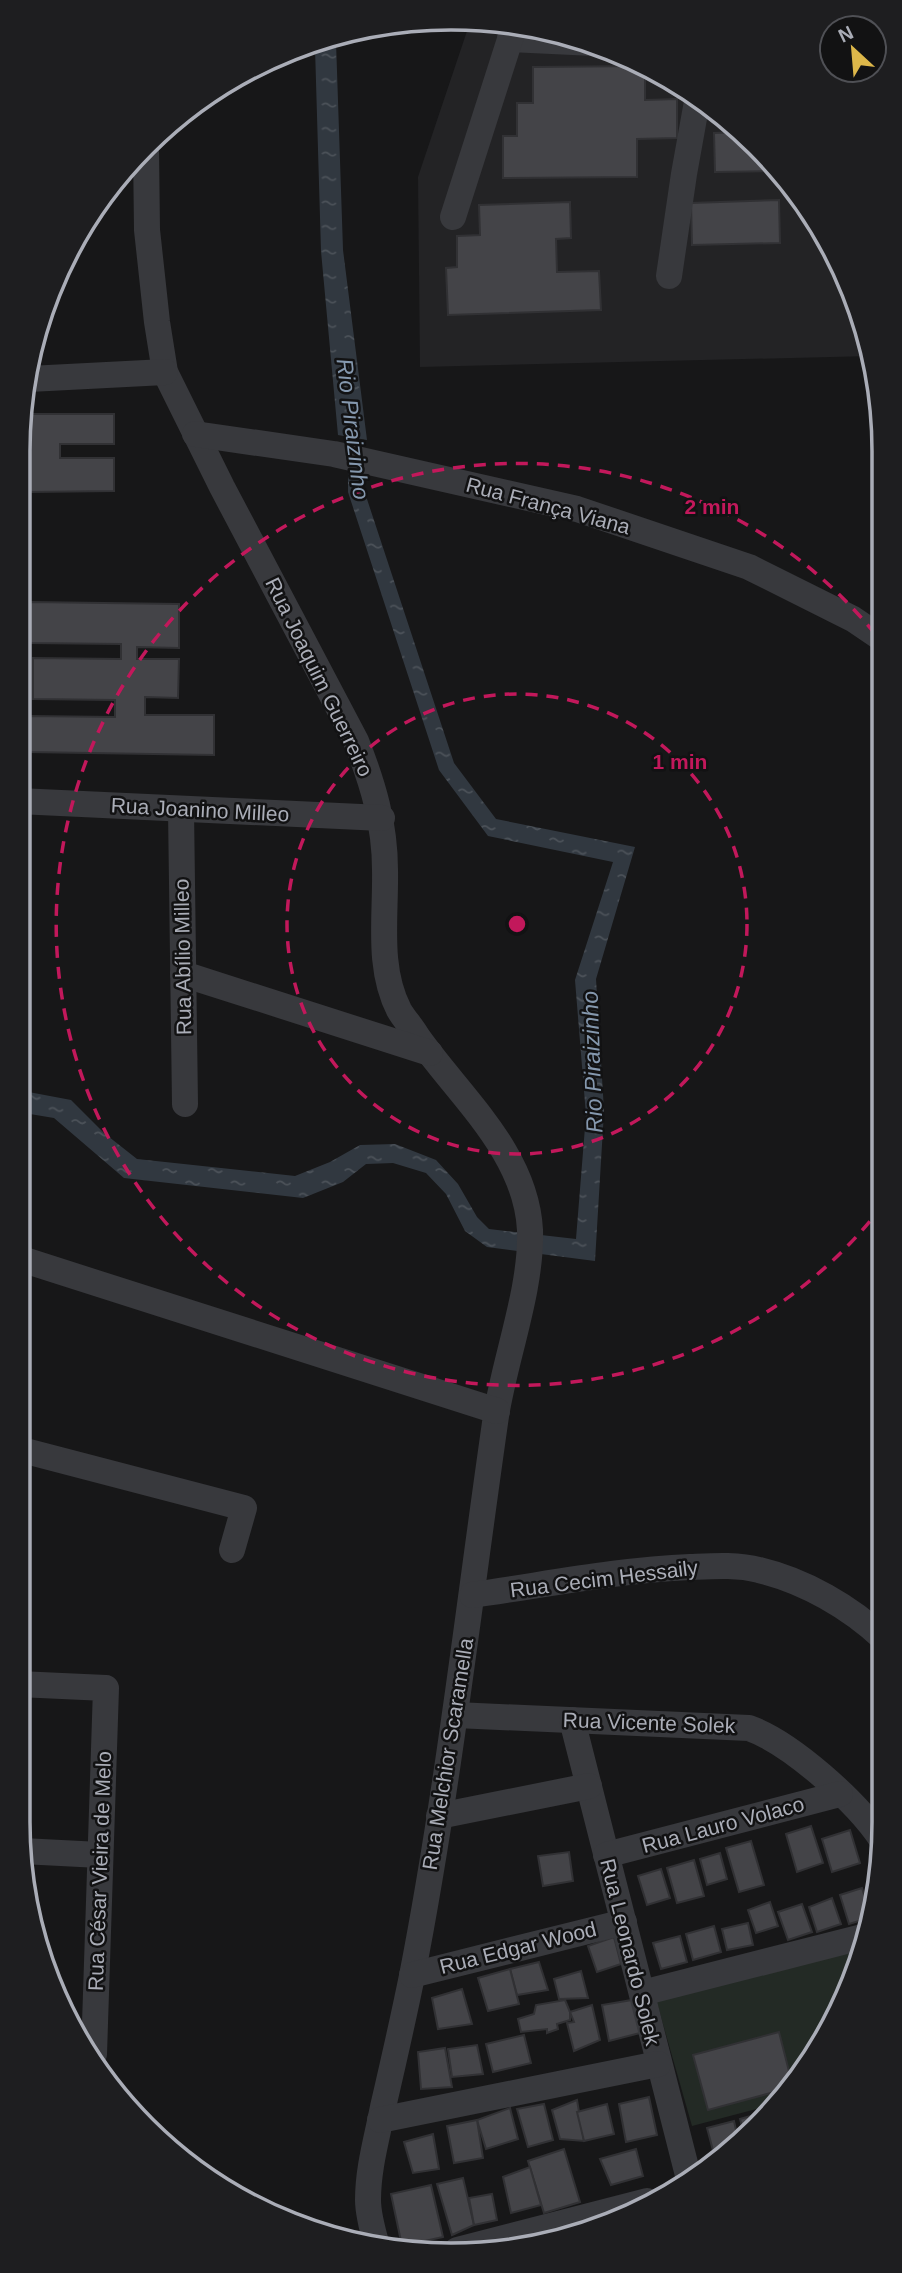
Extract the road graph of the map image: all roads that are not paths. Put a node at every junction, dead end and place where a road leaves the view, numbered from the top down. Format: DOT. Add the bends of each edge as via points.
graph roads {
  1 [pos="511,35"];
  2 [pos="696,109"];
  3 [pos="146,160"];
  4 [pos="453,217"];
  5 [pos="669,276"];
  6 [pos="165,372"];
  7 [pos="36,379"];
  8 [pos="195,434"];
  9 [pos="872,632"];
  10 [pos="30,803"];
  11 [pos="181,810"];
  12 [pos="382,818"];
  13 [pos="183,974"];
  14 [pos="430,1053"];
  15 [pos="185,1104"];
  16 [pos="528,1260"];
  17 [pos="30,1262"];
  18 [pos="497,1411"];
  19 [pos="30,1452"];
  20 [pos="232,1550"];
  21 [pos="472,1595"];
  22 [pos="872,1628"];
  23 [pos="30,1685"];
  24 [pos="456,1716"];
  25 [pos="572,1720"];
  26 [pos="589,1786"];
  27 [pos="840,1794"];
  28 [pos="439,1816"];
  29 [pos="872,1830"];
  30 [pos="31,1852"];
  31 [pos="100,1855"];
  32 [pos="606,1856"];
  33 [pos="624,1922"];
  34 [pos="856,1939"];
  35 [pos="412,1975"];
  36 [pos="642,1993"];
  37 [pos="94,2046"];
  38 [pos="658,2064"];
  39 [pos="380,2120"];
  40 [pos="687,2170"];
  41 [pos="616,2209"];
  42 [pos="375,2236"];
  43 [pos="492,2241"];
  1 -- 4 [label="street"];
  2 -- 5 [label="street"];
  3 -- 6 [label="street, Rua Joaquim Guerreiro" via="147,230"];
  6 -- 7 [label="street"];
  6 -- 8 [label="street, Rua Joaquim Guerreiro"];
  8 -- 9 [label="street, Rua França Viana" via="334,454 577,509 749,567"];
  8 -- 12 [label="street, Rua Joaquim Guerreiro" via="356,741"];
  10 -- 11 [label="street, Rua Joanino Milleo"];
  11 -- 12 [label="street, Rua Joanino Milleo"];
  11 -- 13 [label="street, Rua Abílio Milleo"];
  12 -- 14 [label="street, Rua Joaquim Guerreiro" via="384,945 390,983 400,1010"];
  13 -- 14 [label="street"];
  13 -- 15 [label="street, Rua Abílio Milleo"];
  14 -- 16 [label="street, Rua Joaquim Guerreiro" via="507,1156 530,1229"];
  16 -- 18 [label="street, Rua Melchior Scaramella"];
  17 -- 18 [label="street"];
  18 -- 21 [label="street, Rua Melchior Scaramella"];
  19 -- 20 [label="street" via="244,1508"];
  21 -- 22 [label="street, Rua Cecim Hessaily" via="654,1569 721,1566 757,1569 805,1585"];
  21 -- 24 [label="street, Rua Melchior Scaramella"];
  23 -- 31 [label="street, Rua César Vieira de Melo" via="106,1688"];
  24 -- 25 [label="street, Rua Vicente Solek"];
  24 -- 28 [label="street, Rua Melchior Scaramella"];
  25 -- 26 [label="street, Rua Leonardo Solek"];
  25 -- 27 [label="street, Rua Vicente Solek" via="749,1727 787,1747"];
  26 -- 28 [label="street"];
  26 -- 32 [label="street, Rua Leonardo Solek"];
  27 -- 29 [label="street, Rua Vicente Solek"];
  27 -- 32 [label="street, Rua Lauro Volaco"];
  28 -- 35 [label="street, Rua Melchior Scaramella"];
  30 -- 31 [label="street"];
  31 -- 37 [label="street, Rua César Vieira de Melo"];
  32 -- 33 [label="street, Rua Leonardo Solek"];
  33 -- 35 [label="street, Rua Edgar Wood"];
  33 -- 36 [label="street, Rua Leonardo Solek"];
  34 -- 36 [label="street"];
  35 -- 39 [label="street, Rua Melchior Scaramella"];
  36 -- 38 [label="street, Rua Leonardo Solek"];
  38 -- 39 [label="street"];
  38 -- 40 [label="street, Rua Leonardo Solek"];
  39 -- 42 [label="street, Rua Melchior Scaramella" via="368,2204"];
  41 -- 43 [label="street"];
}
